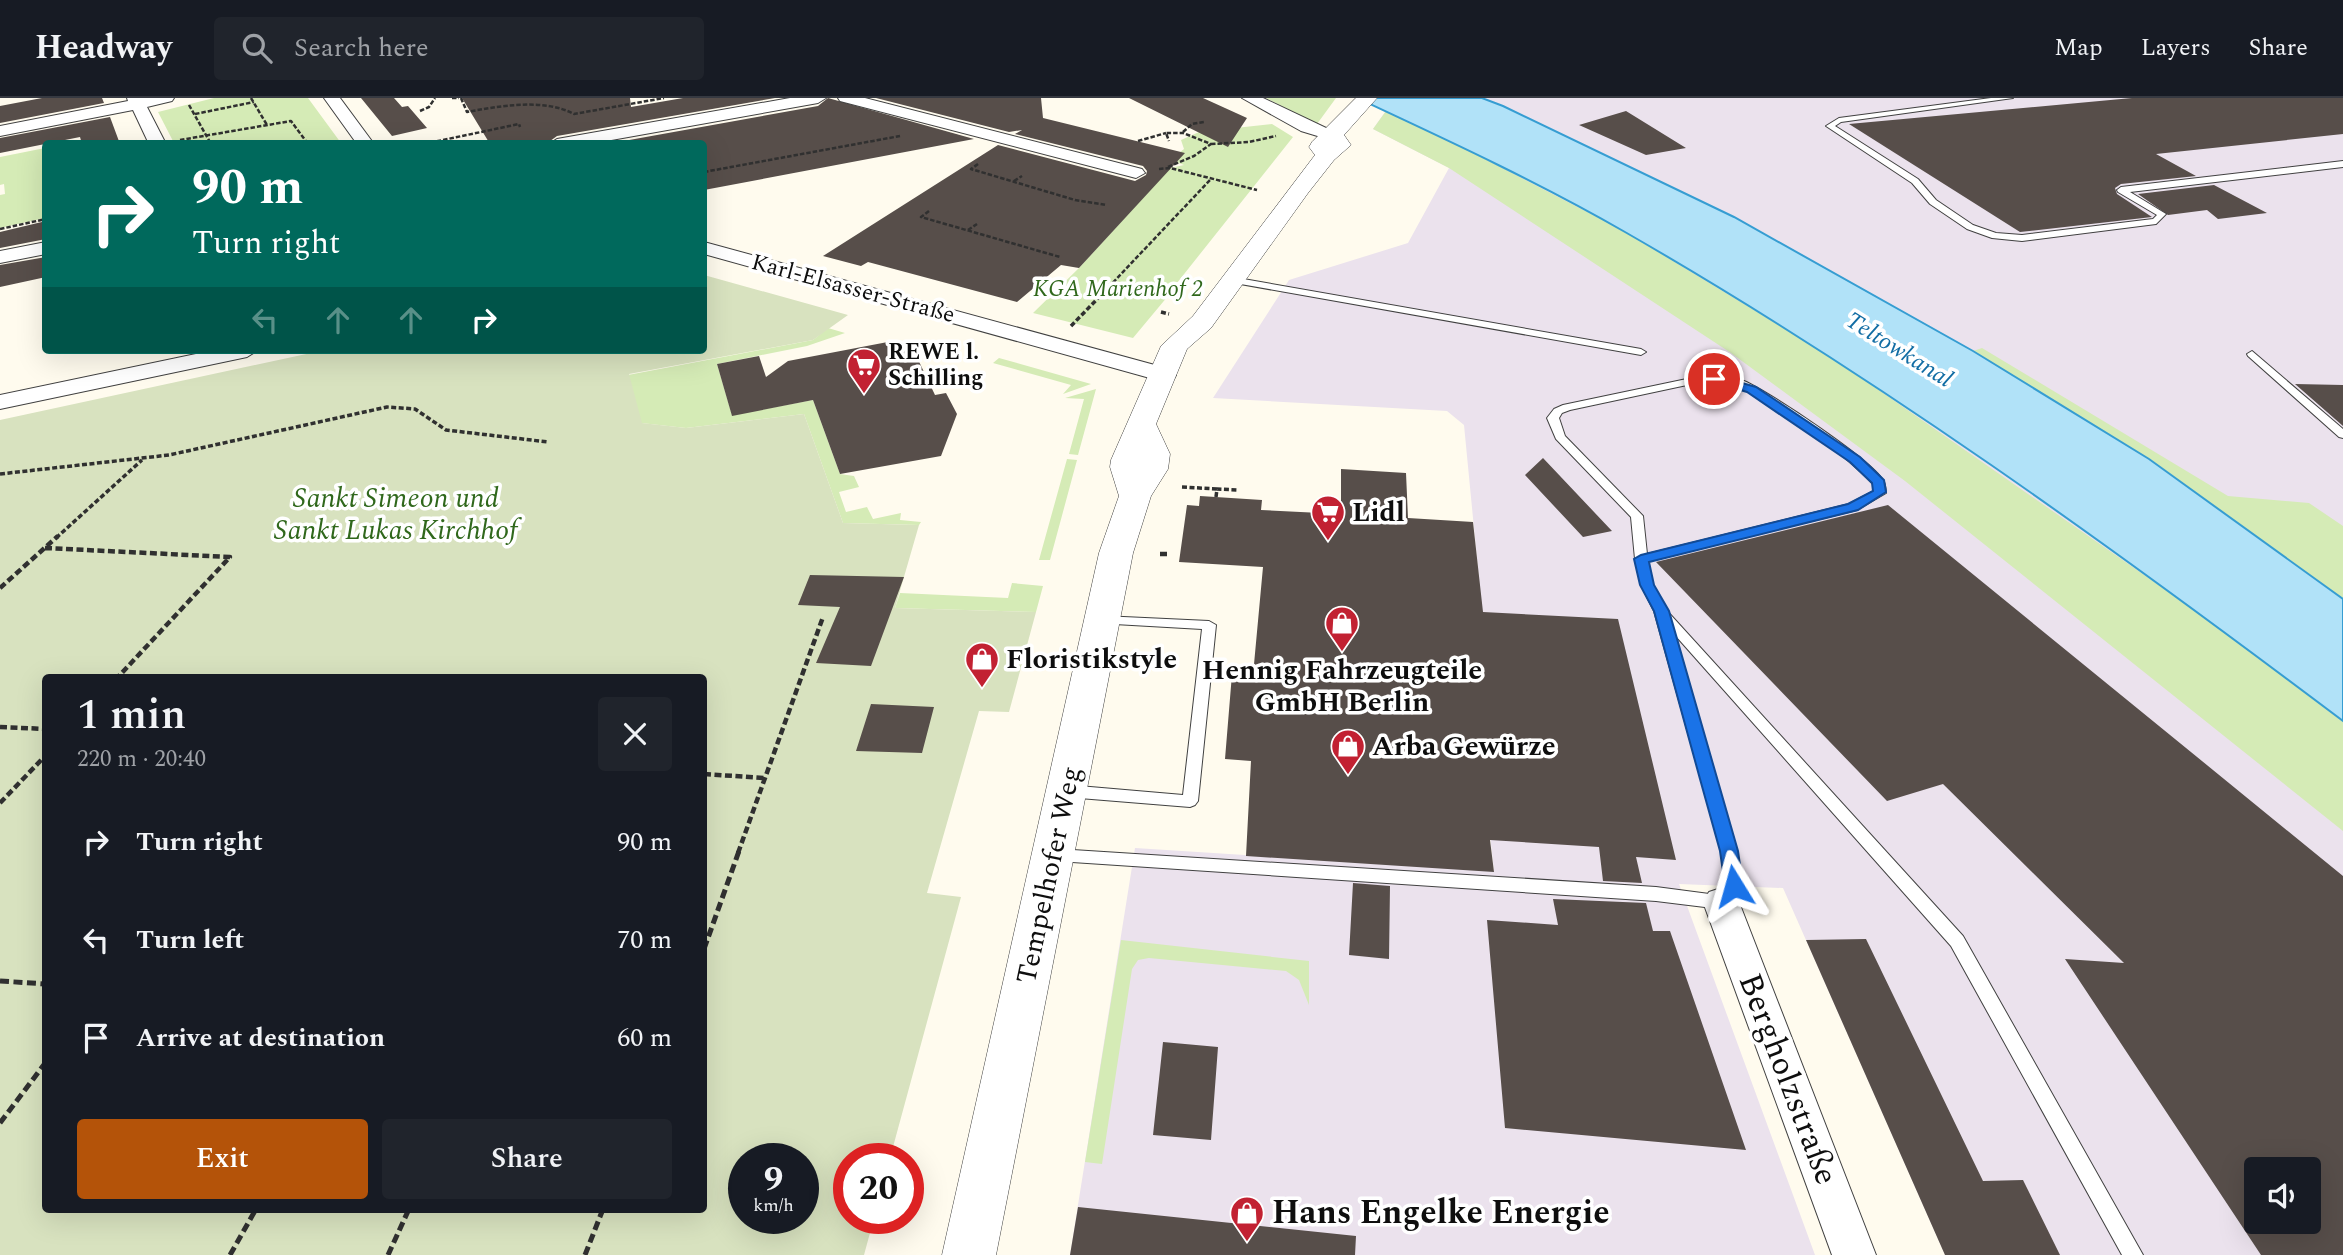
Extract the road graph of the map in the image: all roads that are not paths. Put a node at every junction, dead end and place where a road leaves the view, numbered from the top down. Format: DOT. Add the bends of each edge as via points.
graph roads {
  1 [pos="166,98"];
  2 [pos="332,98"];
  3 [pos="818,98"];
  4 [pos="846,98"];
  5 [pos="1250,98"];
  6 [pos="1367,98"];
  7 [pos="2009,98"];
  8 [pos="137,101"];
  9 [pos="0,131"];
  10 [pos="1336,137"];
  11 [pos="163,140"];
  12 [pos="363,140"];
  13 [pos="579,140"];
  14 [pos="2343,164"];
  15 [pos="1136,173"];
  16 [pos="42,249"];
  17 [pos="707,249"];
  18 [pos="0,257"];
  19 [pos="1233,280"];
  20 [pos="1641,352"];
  21 [pos="205,354"];
  22 [pos="2252,355"];
  23 [pos="1165,375"];
  24 [pos="0,402"];
  25 [pos="2343,435"];
  26 [pos="1641,559"];
  27 [pos="1661,611"];
  28 [pos="1101,620"];
  29 [pos="1066,791"];
  30 [pos="1052,855"];
  31 [pos="1721,902"];
  32 [pos="969,1255"];
  33 [pos="1854,1255"];
  34 [pos="2133,1255"];
  1 -- 8 [label="street"];
  2 -- 12 [label="street"];
  3 -- 13 [label="street"];
  4 -- 15 [label="street"];
  5 -- 10 [label="street"];
  6 -- 10 [label="street, Tempelhofer Weg"];
  7 -- 14 [label="lane" via="1839,120 1830,126 1915,181 1933,202 1970,227 1995,236 2022,238 2156,221 2162,214 2121,190"];
  8 -- 9 [label="street"];
  8 -- 11 [label="street"];
  10 -- 19 [label="street, Tempelhofer Weg"];
  16 -- 18 [label="street"];
  17 -- 23 [label="street, Karl-Elsasser-Straße"];
  19 -- 20 [label="lane"];
  19 -- 23 [label="street, Tempelhofer Weg" via="1202,321 1175,346"];
  21 -- 24 [label="street"];
  22 -- 25 [label="lane"];
  23 -- 28 [label="street, Tempelhofer Weg" via="1143,426 1155,462 1135,496 1120,538"];
  26 -- 26 [label="lane" via="1853,507 1880,492 1879,482 1855,460 1752,389 1727,380 1701,379 1558,411 1553,425 1560,438 1637,516"];
  26 -- 27 [label="lane" via="1647,585"];
  27 -- 31 [label="lane" via="1729,851 1734,886"];
  27 -- 34 [label="lane" via="1956,941"];
  28 -- 29 [label="street, Tempelhofer Weg"];
  28 -- 29 [label="lane" via="1209,625 1190,801"];
  29 -- 30 [label="street, Tempelhofer Weg"];
  30 -- 31 [label="lane"];
  30 -- 32 [label="street, Tempelhofer Weg"];
  31 -- 33 [label="street, Bergholzstraße"];
}
